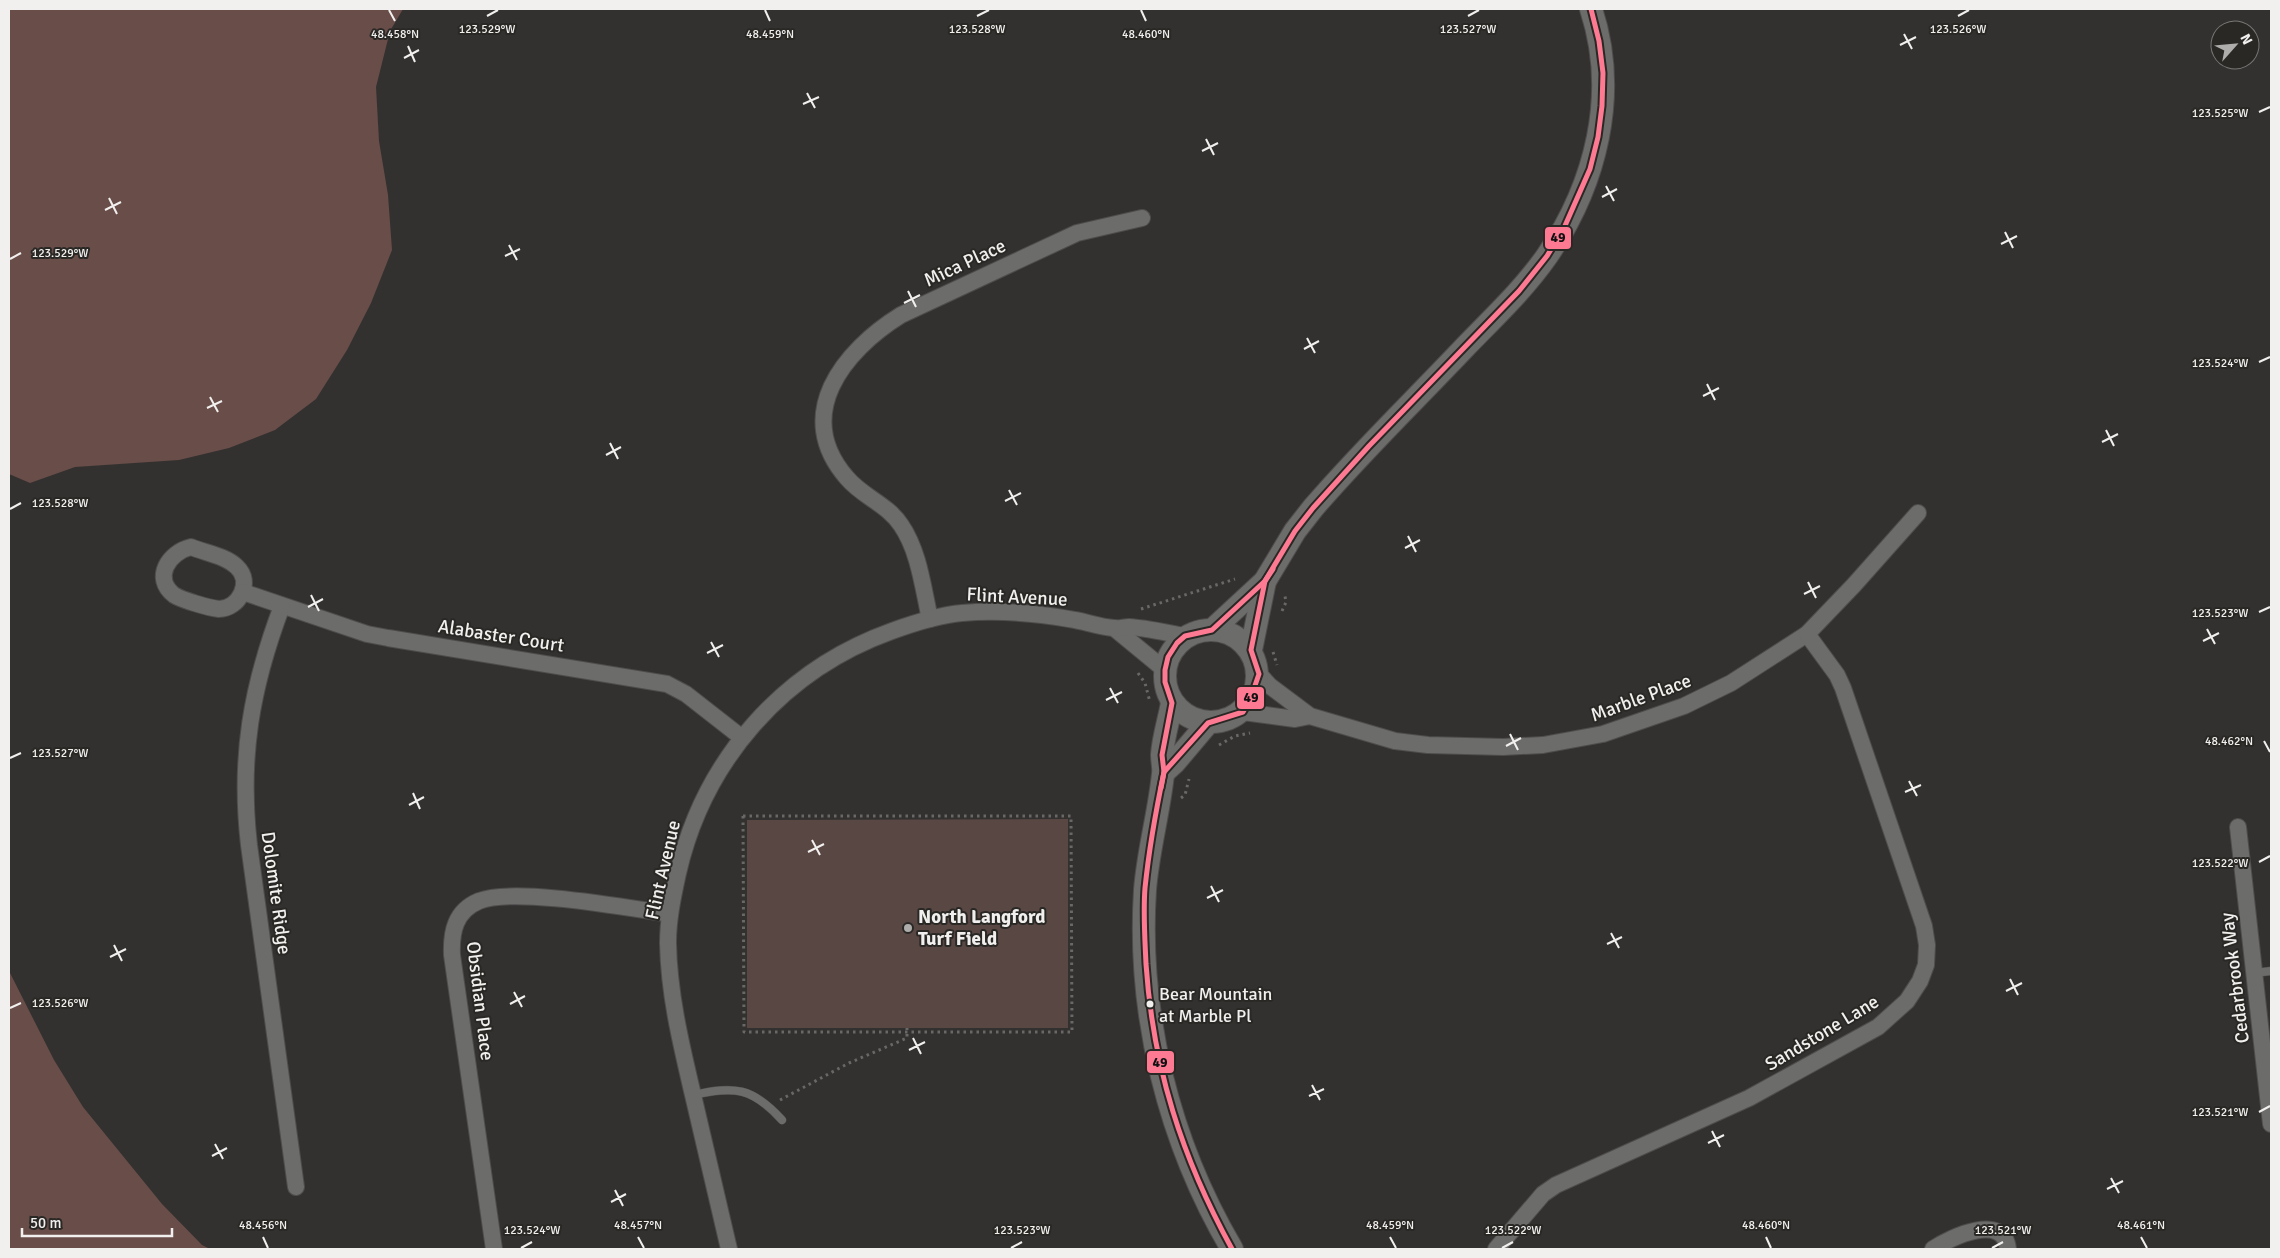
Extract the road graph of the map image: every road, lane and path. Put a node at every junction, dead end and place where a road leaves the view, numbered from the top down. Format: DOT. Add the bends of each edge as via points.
graph roads {
  1 [pos="1591,9"];
  2 [pos="1142,218"];
  3 [pos="1918,513"];
  4 [pos="1240,578"];
  5 [pos="1266,581"];
  6 [pos="243,592"];
  7 [pos="1286,602"];
  8 [pos="282,606"];
  9 [pos="1136,611"];
  10 [pos="1280,615"];
  11 [pos="930,619"];
  12 [pos="1114,628"];
  13 [pos="1212,630"];
  14 [pos="1807,634"];
  15 [pos="1185,636"];
  16 [pos="1261,648"];
  17 [pos="1135,669"];
  18 [pos="1165,670"];
  19 [pos="1281,671"];
  20 [pos="1259,674"];
  21 [pos="1172,703"];
  22 [pos="1151,710"];
  23 [pos="1243,712"];
  24 [pos="1310,716"];
  25 [pos="1208,723"];
  26 [pos="1257,732"];
  27 [pos="741,737"];
  28 [pos="1213,749"];
  29 [pos="1164,772"];
  30 [pos="2238,827"];
  31 [pos="670,914"];
  32 [pos="2271,971"];
  33 [pos="2254,973"];
  34 [pos="907,1030"];
  35 [pos="693,1094"];
  36 [pos="769,1105"];
  37 [pos="782,1120"];
  38 [pos="2271,1124"];
  39 [pos="296,1187"];
  40 [pos="494,1249"];
  41 [pos="729,1249"];
  42 [pos="1232,1249"];
  43 [pos="1496,1249"];
  44 [pos="1933,1249"];
  45 [pos="2008,1249"];
  1 -- 5 [label="street" via="1601,60 1600,137 1588,180 1568,220 1527,282 1313,508 1295,531"];
  2 -- 11 [label="street, Mica Place" via="1077,233 901,315 862,344 833,382 824,407 824,434 832,459 848,480 886,507 909,538"];
  3 -- 14 [label="street, Marble Place"];
  4 -- 9 [label="path"];
  5 -- 13 [label="street"];
  5 -- 16 [label="street"];
  6 -- 6 [label="street" via="244,580 239,568 229,560 191,547 180,550 166,565 164,576 168,587 184,599 225,609 236,603"];
  6 -- 8 [label="street, Alabaster Court"];
  7 -- 10 [label="path"];
  8 -- 27 [label="street, Alabaster Court" via="388,638 667,684 686,694"];
  8 -- 39 [label="street, Dolomite Ridge" via="269,637 254,698 245,789 249,846"];
  11 -- 12 [label="street, Flint Avenue" via="960,613 1037,614"];
  11 -- 27 [label="street, Flint Avenue" via="876,636 823,663 776,700"];
  12 -- 15 [label="street, Flint Avenue" via="1130,627"];
  12 -- 18 [label="street, Flint Avenue"];
  13 -- 15 [label="street"];
  13 -- 16 [label="street" via="1226,631"];
  14 -- 24 [label="street, Marble Place" via="1731,683 1684,706 1637,724 1575,740 1504,748 1428,746 1395,741"];
  14 -- 43 [label="street, Sandstone Lane" via="1843,688 1924,926 1926,964 1920,981 1907,1001 1878,1028 1749,1098 1543,1194"];
  15 -- 18 [label="street" via="1171,650"];
  16 -- 19 [label="path"];
  16 -- 20 [label="street"];
  17 -- 22 [label="path" via="1145,683"];
  18 -- 21 [label="street"];
  20 -- 23 [label="street"];
  20 -- 24 [label="street, Marble Place"];
  21 -- 25 [label="street" via="1194,719"];
  21 -- 29 [label="street" via="1162,755"];
  23 -- 24 [label="street, Marble Place" via="1295,719"];
  23 -- 25 [label="street"];
  25 -- 29 [label="street"];
  26 -- 28 [label="path" via="1235,736"];
  27 -- 31 [label="street, Flint Avenue" via="706,793 693,822"];
  29 -- 42 [label="street" via="1145,890 1145,945 1152,1024 1165,1089 1185,1152"];
  30 -- 33 [label="street, Cedarbrook Way"];
  31 -- 35 [label="street, Flint Avenue" via="671,989"];
  31 -- 40 [label="street, Obsidian Place" via="507,896 478,901 454,922 452,955"];
  32 -- 33 [label="lane"];
  33 -- 38 [label="street, Cedarbrook Way"];
  34 -- 34 [label="path" via="1072,1032 1071,816 743,816 744,1032"];
  34 -- 36 [label="path" via="907,1038 849,1063"];
  35 -- 36 [label="lane" via="724,1088 739,1089"];
  35 -- 41 [label="street, Flint Avenue"];
  36 -- 37 [label="lane"];
  44 -- 45 [label="street" via="1977,1229 1989,1228 2000,1234"];
}
